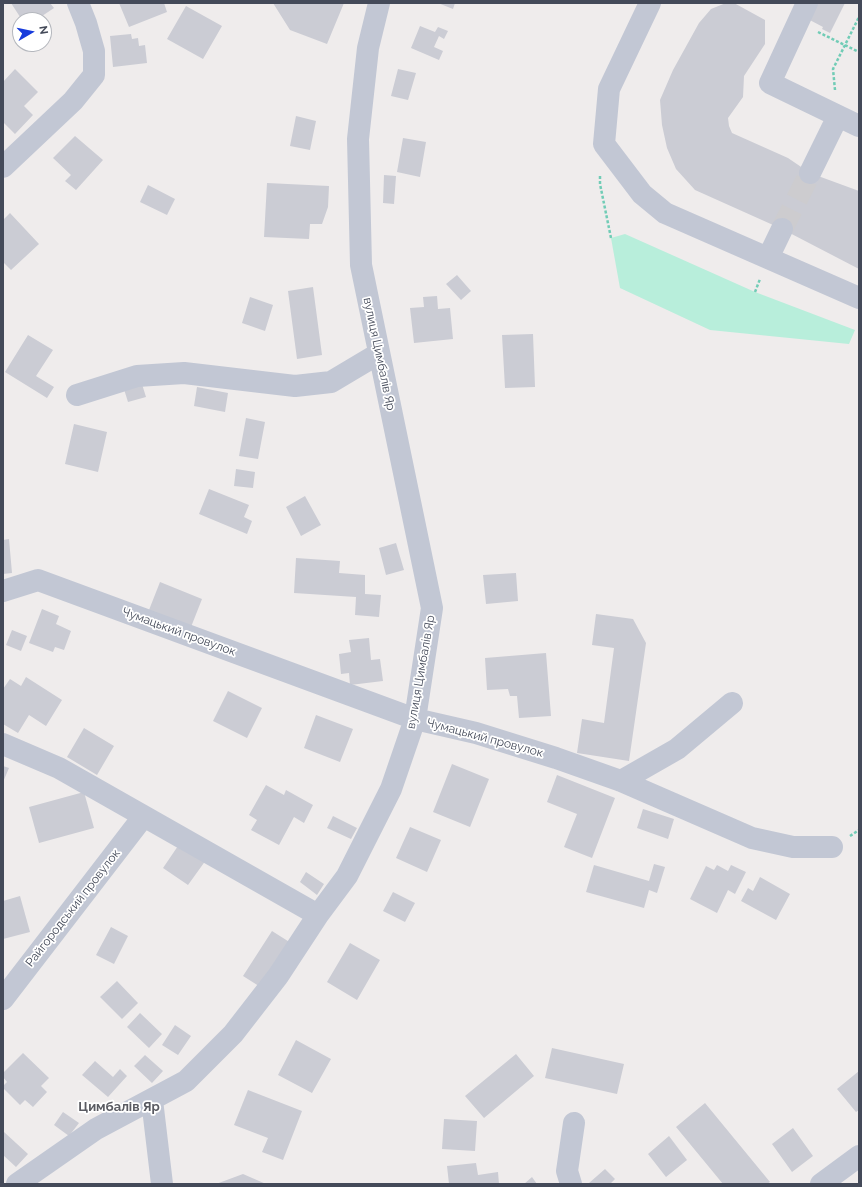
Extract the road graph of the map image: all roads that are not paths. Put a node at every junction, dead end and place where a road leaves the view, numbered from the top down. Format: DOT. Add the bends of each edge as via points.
graph roads {
  1 [pos="78,3"];
  2 [pos="379,3"];
  3 [pos="650,3"];
  4 [pos="802,12"];
  5 [pos="838,116"];
  6 [pos="859,126"];
  7 [pos="3,167"];
  8 [pos="810,173"];
  9 [pos="782,230"];
  10 [pos="768,258"];
  11 [pos="859,298"];
  12 [pos="378,354"];
  13 [pos="77,395"];
  14 [pos="3,591"];
  15 [pos="732,703"];
  16 [pos="415,719"];
  17 [pos="3,744"];
  18 [pos="621,781"];
  19 [pos="143,817"];
  20 [pos="832,847"];
  21 [pos="318,915"];
  22 [pos="3,999"];
  23 [pos="152,1100"];
  24 [pos="574,1123"];
  25 [pos="859,1156"];
  26 [pos="829,1182"];
  27 [pos="17,1184"];
  28 [pos="162,1184"];
  29 [pos="571,1184"];
  1 -- 7 [label="street" via="94,51 94,75 73,100"];
  2 -- 12 [label="street, вулиця Цимбалів Яр" via="368,48 358,139 360,265"];
  3 -- 10 [label="street" via="609,88 604,144 642,194 665,213"];
  4 -- 5 [label="street" via="770,83"];
  5 -- 6 [label="street"];
  5 -- 8 [label="street"];
  9 -- 10 [label="street"];
  10 -- 11 [label="street"];
  12 -- 13 [label="street" via="331,382 295,386 192,374 169,374 137,376"];
  12 -- 16 [label="street, вулиця Цимбалів Яр" via="432,608"];
  14 -- 16 [label="street, Чумацький провулок" via="38,580"];
  15 -- 18 [label="street" via="677,749"];
  16 -- 18 [label="street, Чумацький провулок" via="476,733"];
  16 -- 21 [label="street, вулиця Цимбалів Яр" via="391,789 347,876"];
  17 -- 19 [label="street" via="59,768"];
  18 -- 20 [label="street, Чумацький провулок" via="752,838 793,847"];
  19 -- 21 [label="street"];
  19 -- 22 [label="street, Райгородський провулок"];
  21 -- 23 [label="street, вулиця Цимбалів Яр" via="278,976 233,1034 186,1081"];
  23 -- 27 [label="street, вулиця Цимбалів Яр" via="96,1129"];
  23 -- 28 [label="street"];
  24 -- 29 [label="street" via="567,1171"];
  25 -- 26 [label="street"];
}
